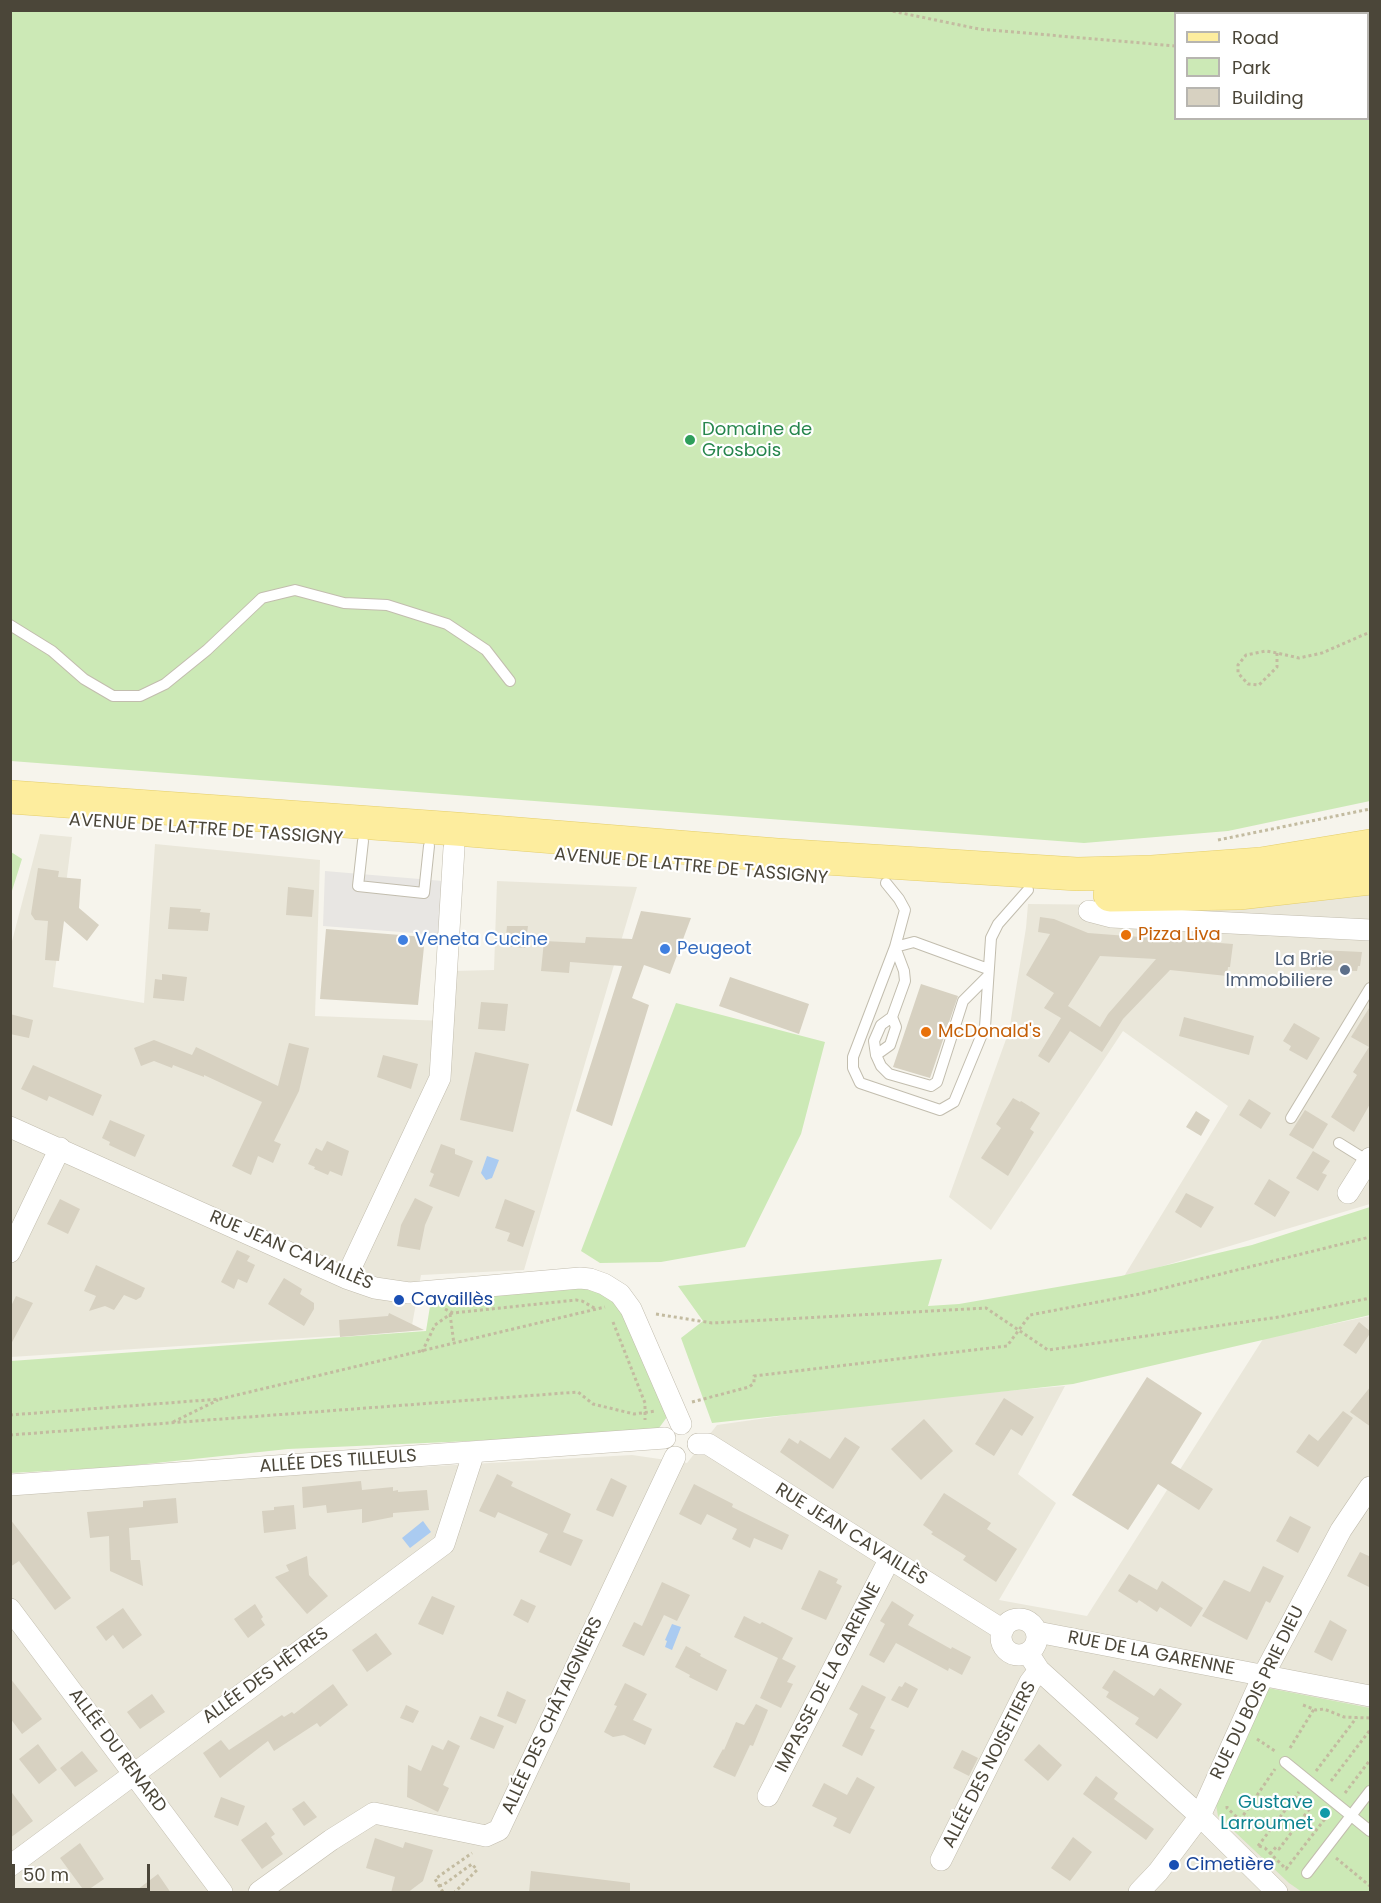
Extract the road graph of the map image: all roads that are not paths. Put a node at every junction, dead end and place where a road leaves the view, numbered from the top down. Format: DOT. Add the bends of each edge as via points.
graph roads {
  1 [pos="10,625"];
  2 [pos="510,681"];
  3 [pos="10,797"];
  4 [pos="10,815"];
  5 [pos="363,841"];
  6 [pos="1371,846"];
  7 [pos="442,847"];
  8 [pos="1371,878"];
  9 [pos="886,883"];
  10 [pos="1028,890"];
  11 [pos="1089,911"];
  12 [pos="1371,930"];
  13 [pos="895,947"];
  14 [pos="988,972"];
  15 [pos="1371,988"];
  16 [pos="891,1017"];
  17 [pos="876,1055"];
  18 [pos="1291,1118"];
  19 [pos="10,1127"];
  20 [pos="1339,1143"];
  21 [pos="60,1149"];
  22 [pos="1369,1160"];
  23 [pos="1348,1194"];
  24 [pos="10,1252"];
  25 [pos="346,1278"];
  26 [pos="673,1431"];
  27 [pos="698,1444"];
  28 [pos="474,1452"];
  29 [pos="675,1456"];
  30 [pos="10,1485"];
  31 [pos="1371,1487"];
  32 [pos="889,1560"];
  33 [pos="10,1609"];
  34 [pos="1003,1630"];
  35 [pos="1037,1632"];
  36 [pos="1034,1662"];
  37 [pos="1263,1676"];
  38 [pos="1371,1696"];
  39 [pos="1285,1762"];
  40 [pos="135,1773"];
  41 [pos="1371,1791"];
  42 [pos="768,1796"];
  43 [pos="1200,1816"];
  44 [pos="1351,1816"];
  45 [pos="1371,1831"];
  46 [pos="941,1860"];
  47 [pos="10,1866"];
  48 [pos="1307,1873"];
  49 [pos="222,1893"];
  50 [pos="259,1893"];
  51 [pos="1139,1893"];
  52 [pos="1277,1893"];
  1 -- 2 [label="lane" via="112,696 140,696 165,684 262,598 295,590 344,603 387,605 447,624 486,650"];
  3 -- 6 [label="main road" via="1077,874 1261,864"];
  4 -- 5 [label="main road, AVENUE DE LATTRE DE TASSIGNY"];
  5 -- 7 [label="main road, AVENUE DE LATTRE DE TASSIGNY"];
  5 -- 7 [label="lane" via="358,886 424,893"];
  7 -- 9 [label="main road, AVENUE DE LATTRE DE TASSIGNY"];
  7 -- 25 [label="street" via="440,1078"];
  8 -- 10 [label="main road, AVENUE DE LATTRE DE TASSIGNY" via="1239,893 1122,896"];
  9 -- 10 [label="main road, AVENUE DE LATTRE DE TASSIGNY"];
  9 -- 13 [label="lane" via="905,910"];
  10 -- 14 [label="lane" via="998,924 991,938"];
  11 -- 12 [label="street" via="1112,917"];
  13 -- 14 [label="lane" via="914,942"];
  13 -- 14 [label="lane" via="853,1057 853,1068 860,1083 940,1110 954,1102 985,1027"];
  13 -- 16 [label="lane" via="904,981"];
  14 -- 17 [label="lane" via="963,1001 937,1082 931,1086 889,1074"];
  15 -- 18 [label="lane"];
  16 -- 17 [label="lane" via="881,1025 874,1041"];
  16 -- 17 [label="lane" via="896,1027 890,1045"];
  19 -- 21 [label="street, RUE JEAN CAVAILLÈS"];
  20 -- 22 [label="lane"];
  21 -- 24 [label="street"];
  21 -- 25 [label="street, RUE JEAN CAVAILLÈS"];
  22 -- 23 [label="street"];
  25 -- 26 [label="street, RUE JEAN CAVAILLÈS" via="385,1291 409,1293 580,1278 604,1284 620,1294 631,1309"];
  26 -- 27 [label="street" via="692,1428"];
  26 -- 28 [label="street, ALLÉE DES TILLEULS"];
  26 -- 29 [label="street" via="667,1449"];
  27 -- 29 [label="street" via="690,1456"];
  27 -- 32 [label="street, RUE JEAN CAVAILLÈS" via="708,1444"];
  28 -- 30 [label="street, ALLÉE DES TILLEULS"];
  28 -- 40 [label="street, ALLÉE DES HÊTRES" via="444,1544"];
  29 -- 50 [label="street, ALLÉE DES CHÂTAIGNIERS" via="499,1830 486,1836 374,1813"];
  31 -- 37 [label="street, RUE DU BOIS PRIE DIEU" via="1341,1530"];
  32 -- 34 [label="street, RUE JEAN CAVAILLÈS"];
  32 -- 42 [label="street, IMPASSE DE LA GARENNE"];
  33 -- 40 [label="street, ALLÉE DU RENARD"];
  34 -- 35 [label="street" via="1009,1622 1020,1618 1031,1622"];
  34 -- 36 [label="street" via="1001,1638 1006,1649"];
  35 -- 36 [label="street"];
  35 -- 37 [label="street, RUE DE LA GARENNE"];
  36 -- 43 [label="street"];
  36 -- 46 [label="street, ALLÉE DES NOISETIERS" via="1030,1682"];
  37 -- 38 [label="street, RUE DE LA GARENNE"];
  37 -- 43 [label="street, RUE DU BOIS PRIE DIEU"];
  39 -- 44 [label="lane"];
  40 -- 47 [label="street, ALLÉE DES HÊTRES"];
  40 -- 49 [label="street, ALLÉE DU RENARD"];
  41 -- 44 [label="lane"];
  43 -- 51 [label="street, RUE DU BOIS PRIE DIEU"];
  43 -- 52 [label="street"];
  44 -- 45 [label="lane"];
  44 -- 48 [label="lane"];
}
